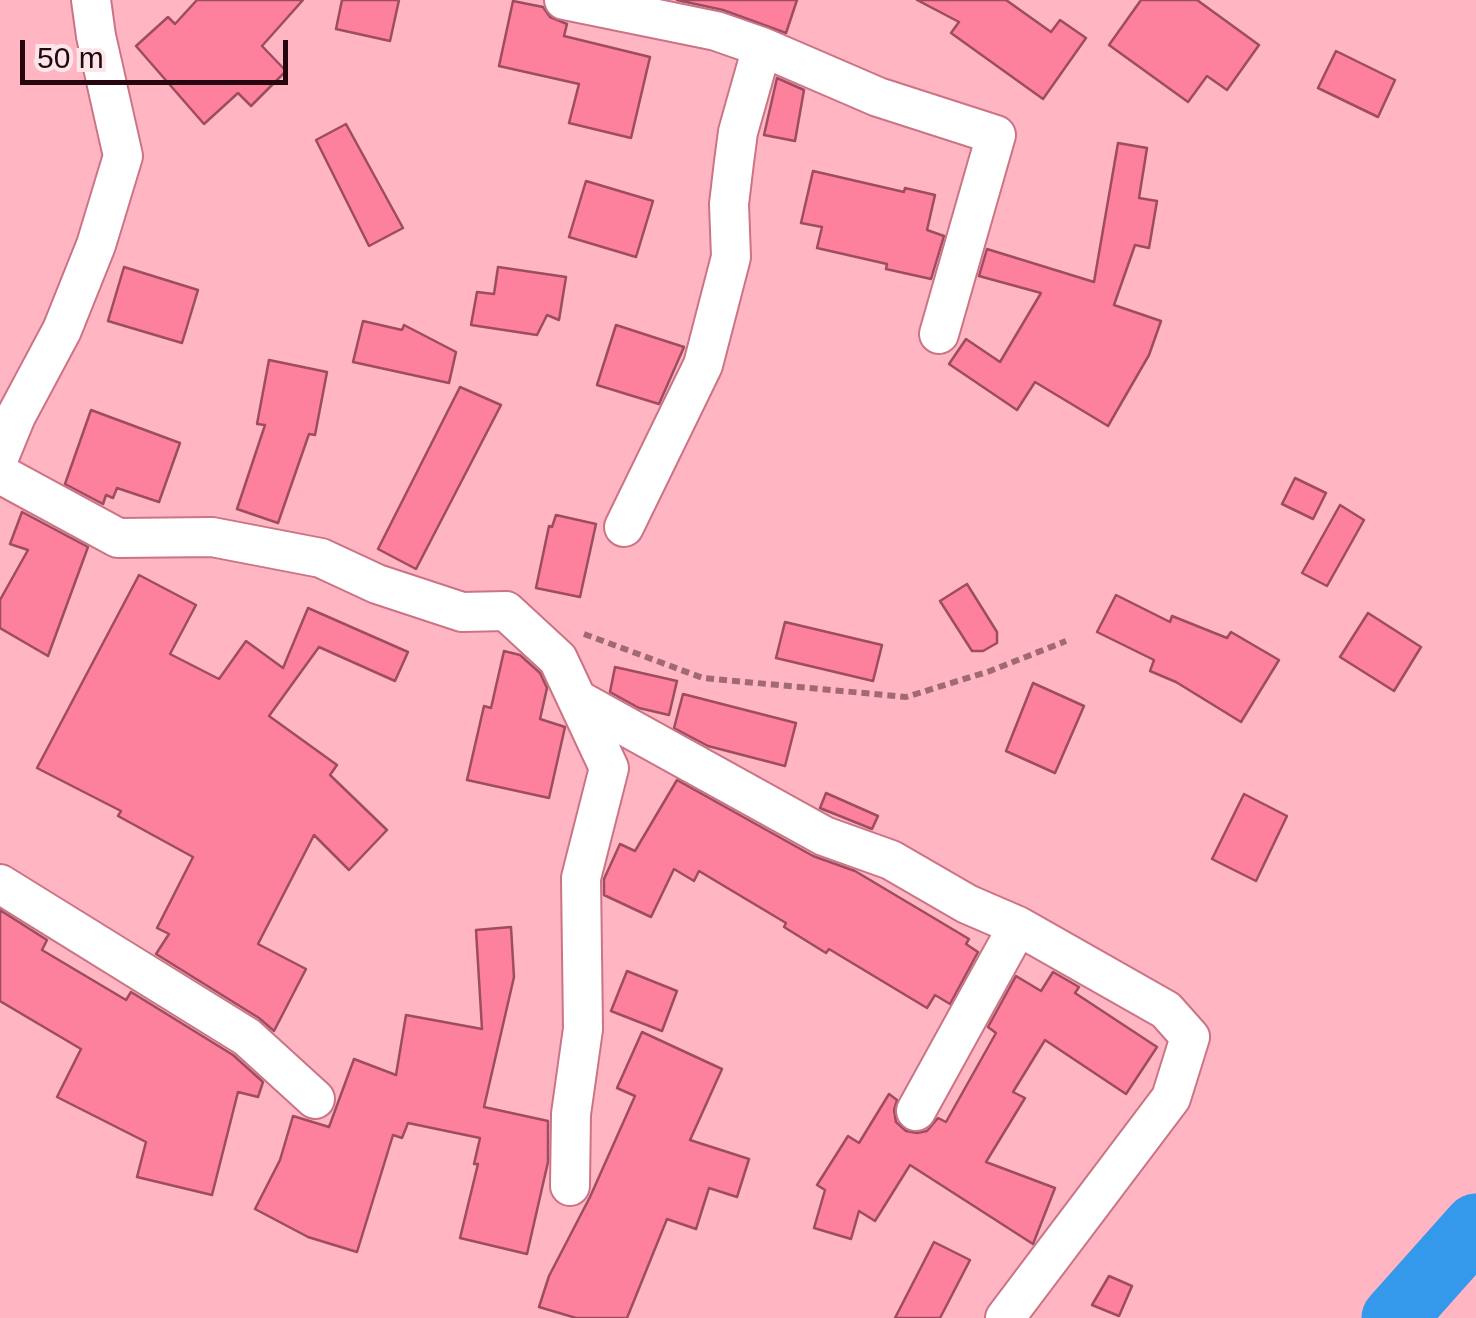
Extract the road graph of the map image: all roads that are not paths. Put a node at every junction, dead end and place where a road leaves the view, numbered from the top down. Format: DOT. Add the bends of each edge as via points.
graph roads {
  1 [pos="91,0"];
  2 [pos="564,0"];
  3 [pos="762,46"];
  4 [pos="938,334"];
  5 [pos="0,455"];
  6 [pos="0,474"];
  7 [pos="624,527"];
  8 [pos="580,701"];
  9 [pos="0,884"];
  10 [pos="1018,926"];
  11 [pos="315,1099"];
  12 [pos="916,1111"];
  13 [pos="570,1186"];
  14 [pos="1005,1318"];
  1 -- 5 [label="street" via="123,156 62,330"];
  2 -- 3 [label="street"];
  3 -- 4 [label="street" via="878,96 996,136"];
  3 -- 7 [label="street" via="738,132 728,204 731,257 703,365"];
  6 -- 8 [label="street" via="118,538 212,537 321,558 462,612 506,611 558,659"];
  8 -- 10 [label="street" via="824,836 891,860"];
  8 -- 13 [label="street" via="609,768 581,878 583,1029"];
  9 -- 11 [label="street" via="247,1037"];
  10 -- 12 [label="street"];
  10 -- 14 [label="street" via="1166,1010 1190,1037 1172,1098"];
}
